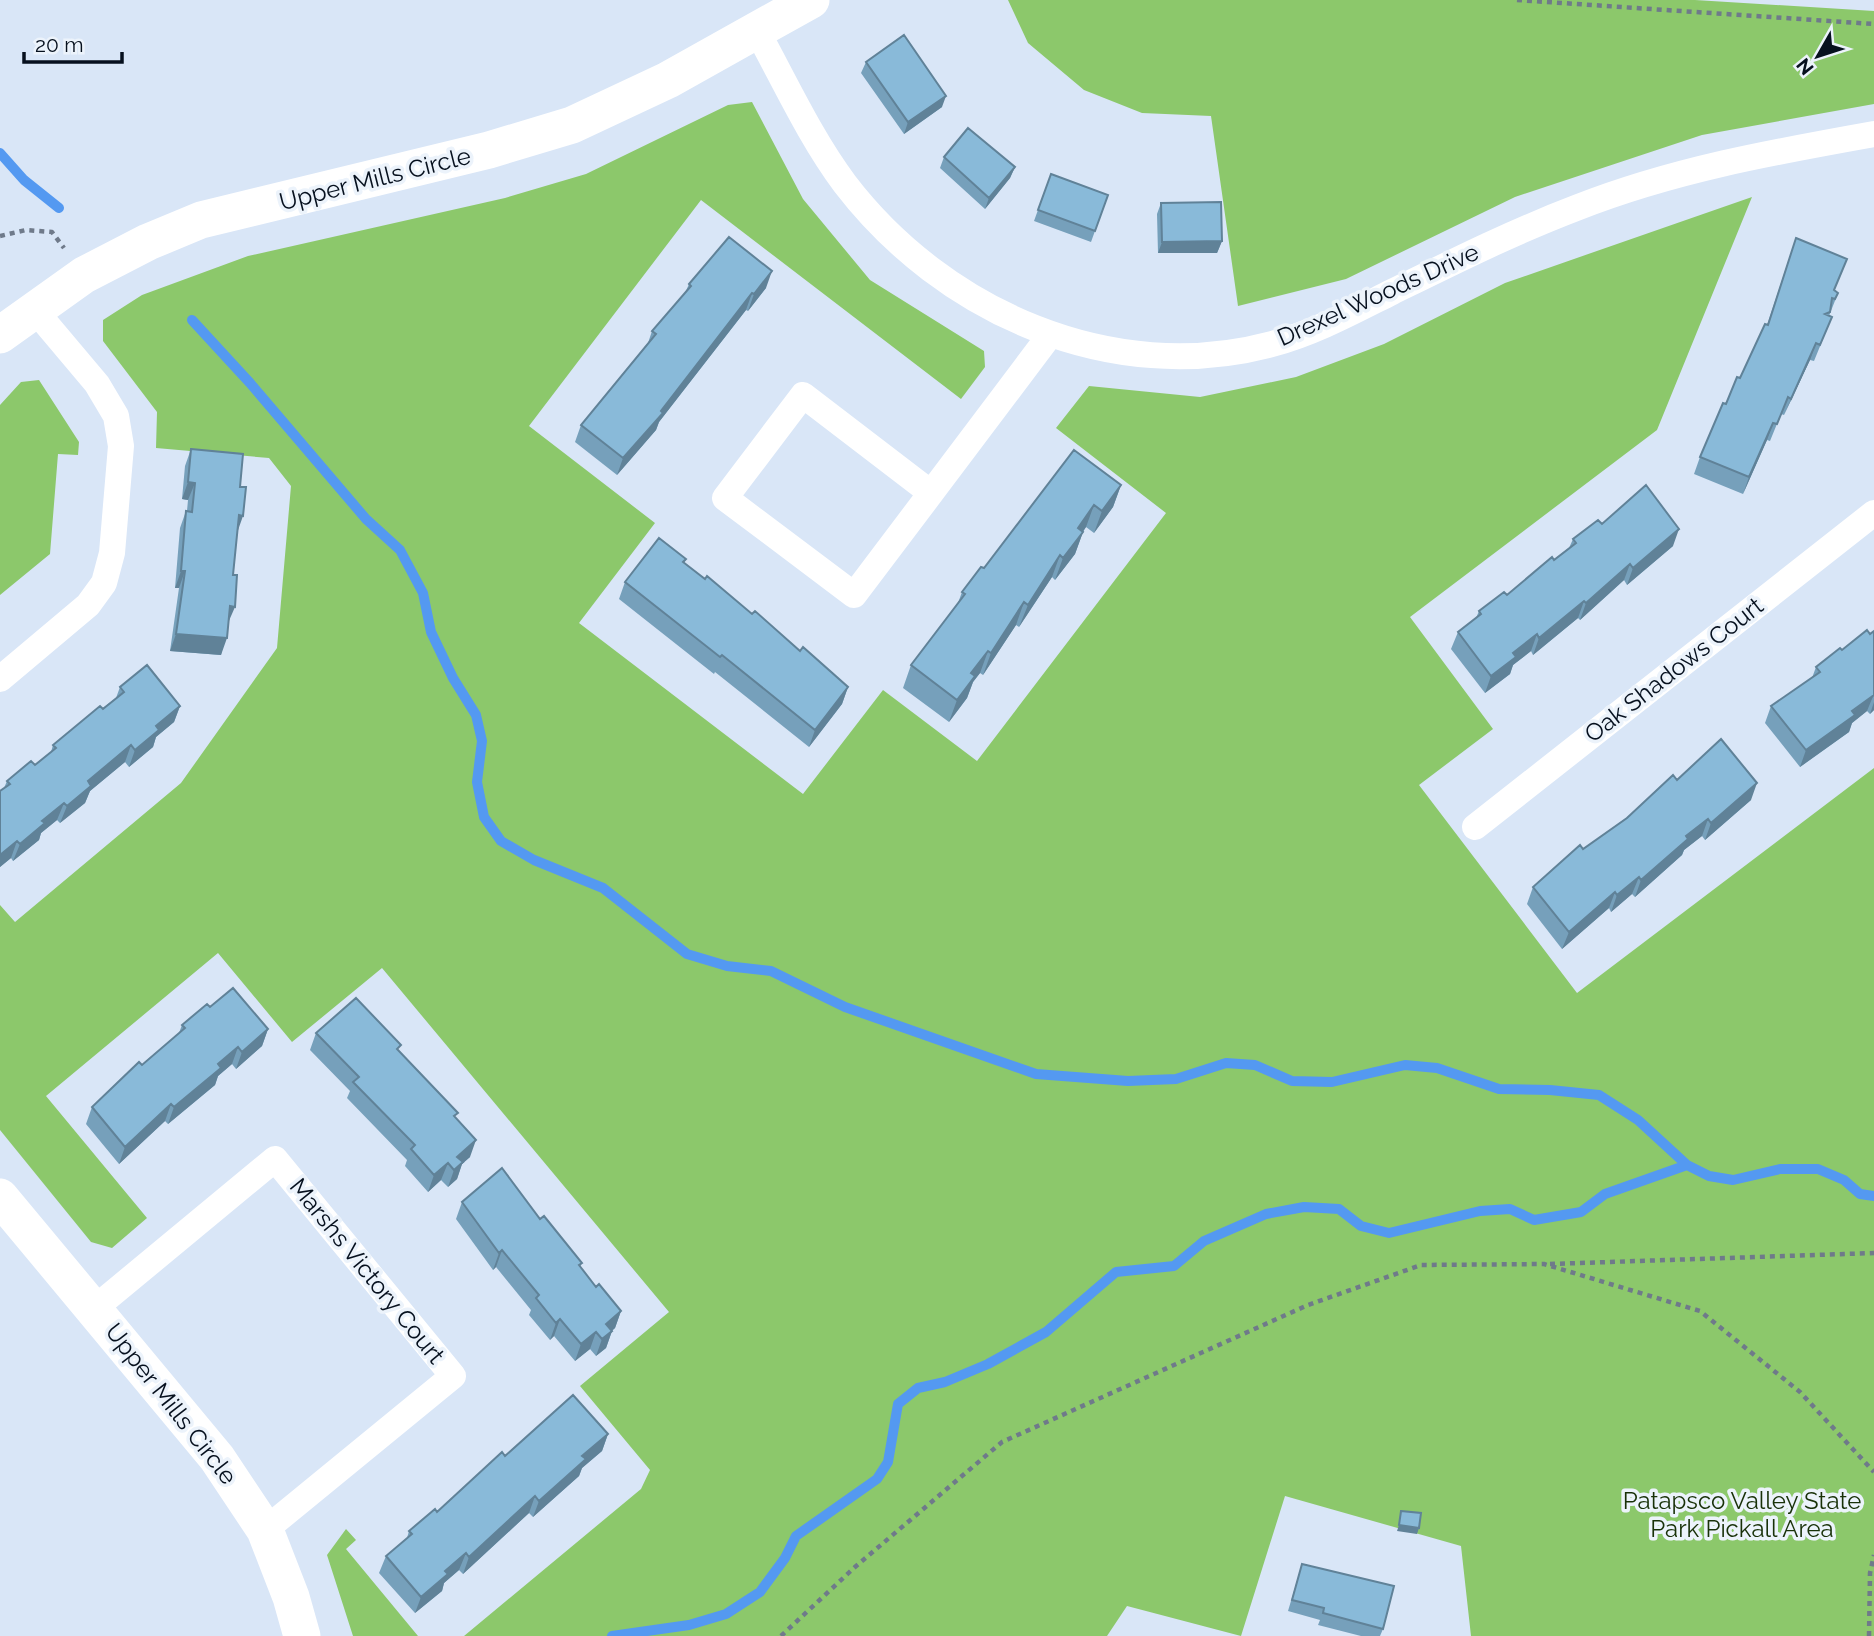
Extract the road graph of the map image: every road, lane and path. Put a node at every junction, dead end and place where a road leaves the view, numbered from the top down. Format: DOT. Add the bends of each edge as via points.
graph roads {
  1 [pos="811,0"];
  2 [pos="1517,0"];
  3 [pos="1874,24"];
  4 [pos="757,31"];
  5 [pos="1874,134"];
  6 [pos="0,236"];
  7 [pos="84,275"];
  8 [pos="33,308"];
  9 [pos="0,335"];
  10 [pos="1050,335"];
  11 [pos="931,493"];
  12 [pos="1874,513"];
  13 [pos="0,679"];
  14 [pos="1475,827"];
  15 [pos="0,1196"];
  16 [pos="1874,1253"];
  17 [pos="1544,1264"];
  18 [pos="95,1308"];
  19 [pos="1874,1472"];
  20 [pos="265,1530"];
  21 [pos="1874,1555"];
  22 [pos="302,1636"];
  23 [pos="781,1636"];
  24 [pos="1869,1636"];
  1 -- 4 [label="street, Upper Mills Circle"];
  2 -- 3 [label="path"];
  4 -- 7 [label="street, Upper Mills Circle" via="572,125 463,157 201,220"];
  4 -- 10 [label="street, Drexel Woods Drive" via="813,134 872,217 945,282 984,306"];
  5 -- 10 [label="street, Drexel Woods Drive" via="1744,158 1592,202 1272,344 1161,355 1106,349"];
  6 -- 7 [label="path" via="26,230 52,232"];
  7 -- 8 [label="street, Upper Mills Circle"];
  8 -- 9 [label="street, Upper Mills Circle"];
  8 -- 13 [label="street" via="117,415 121,446 112,553 104,583 89,605"];
  10 -- 11 [label="street"];
  11 -- 11 [label="street" via="854,595 726,498 803,395"];
  12 -- 14 [label="street, Oak Shadows Court"];
  15 -- 18 [label="street, Upper Mills Circle"];
  16 -- 17 [label="path"];
  17 -- 19 [label="path" via="1700,1311 1800,1392"];
  17 -- 23 [label="path" via="1421,1265 1308,1305 1002,1442"];
  18 -- 20 [label="street, Upper Mills Circle" via="217,1458"];
  18 -- 20 [label="street, Marshs Victory Court" via="275,1159 453,1376"];
  20 -- 22 [label="street, Upper Mills Circle"];
  21 -- 24 [label="path"];
}
